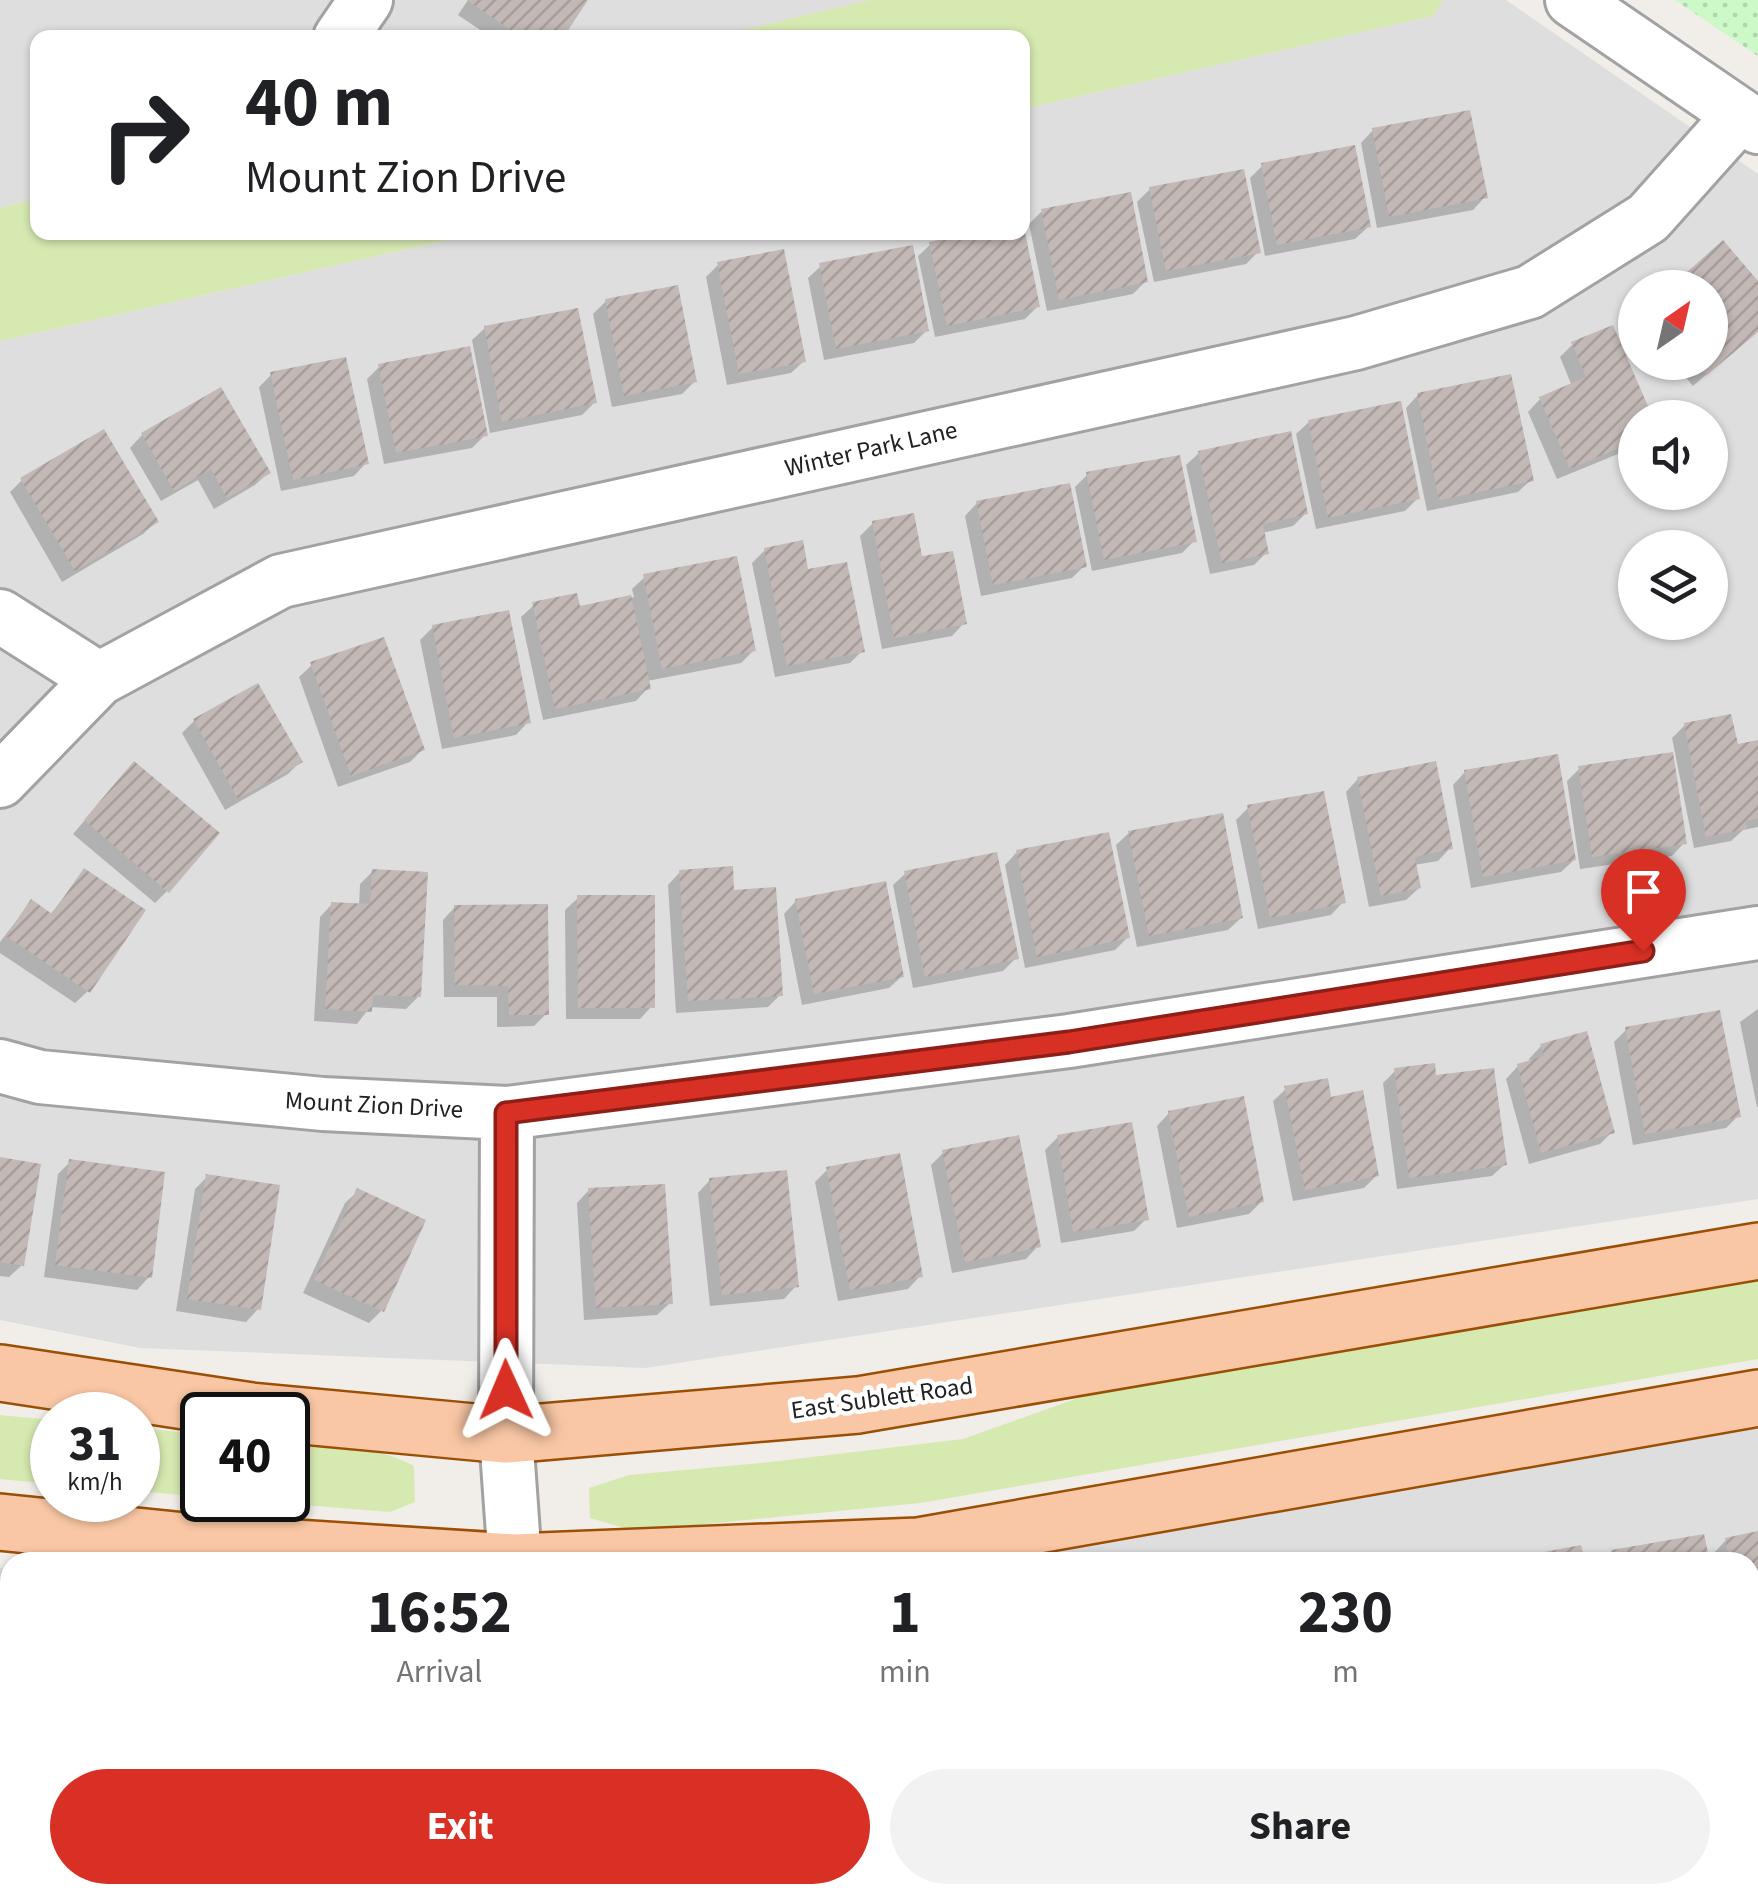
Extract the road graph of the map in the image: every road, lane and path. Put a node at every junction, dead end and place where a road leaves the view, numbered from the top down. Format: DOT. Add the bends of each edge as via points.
graph roads {
  1 [pos="366,0"];
  2 [pos="1572,0"];
  3 [pos="345,30"];
  4 [pos="1749,121"];
  5 [pos="0,616"];
  6 [pos="99,679"];
  7 [pos="0,781"];
  8 [pos="1758,933"];
  9 [pos="0,1066"];
  10 [pos="506,1113"];
  11 [pos="1758,1251"];
  12 [pos="0,1373"];
  13 [pos="1758,1398"];
  14 [pos="506,1435"];
  15 [pos="0,1522"];
  16 [pos="350,1552"];
  17 [pos="514,1552"];
  18 [pos="767,1552"];
  1 -- 3 [label="street"];
  2 -- 4 [label="street"];
  4 -- 6 [label="street, Winter Park Lane" via="1648,218 1530,292 1356,343 281,581"];
  5 -- 6 [label="street"];
  6 -- 7 [label="street, Winter Park Lane"];
  8 -- 10 [label="street, Mount Zion Drive" via="1069,1042"];
  9 -- 10 [label="street, Mount Zion Drive" via="40,1077 323,1104"];
  10 -- 14 [label="street"];
  11 -- 14 [label="main road, East Sublett Road" via="858,1405"];
  12 -- 14 [label="main road, East Sublett Road" via="252,1411"];
  13 -- 18 [label="main road" via="918,1546"];
  14 -- 17 [label="street"];
  15 -- 16 [label="main road"];
}
